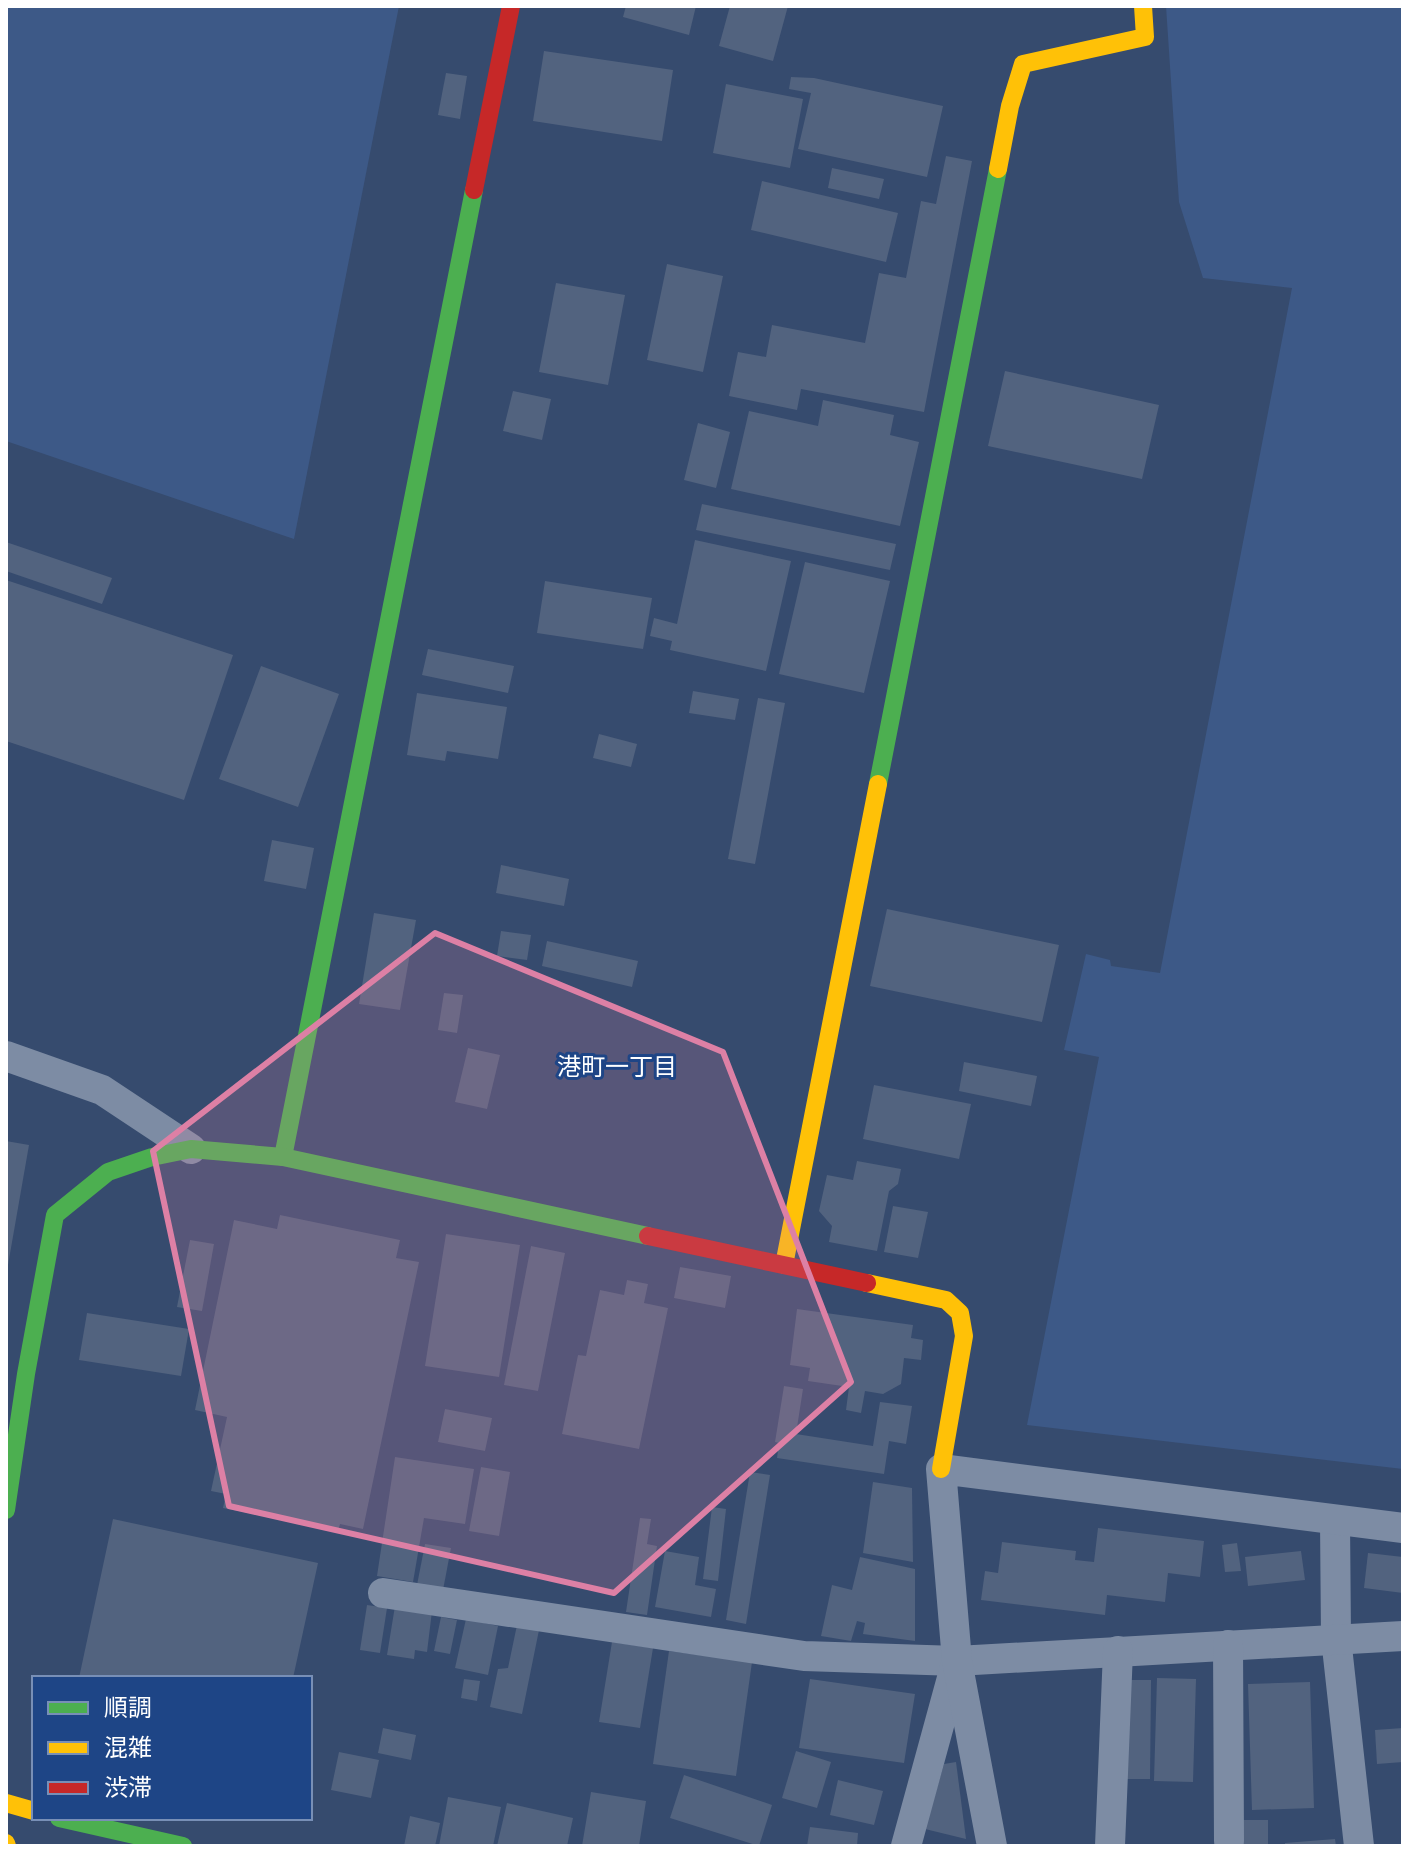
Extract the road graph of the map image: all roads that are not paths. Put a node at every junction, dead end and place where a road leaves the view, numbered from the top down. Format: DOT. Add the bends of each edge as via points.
graph roads {
  1 [pos="511,6"];
  2 [pos="1143,6"];
  3 [pos="6,1056"];
  4 [pos="191,1149"];
  5 [pos="283,1157"];
  6 [pos="784,1265"];
  7 [pos="16,1371"];
  8 [pos="941,1469"];
  9 [pos="6,1510"];
  10 [pos="1335,1521"];
  11 [pos="1403,1528"];
  12 [pos="383,1593"];
  13 [pos="1403,1636"];
  14 [pos="1336,1638"];
  15 [pos="1228,1645"];
  16 [pos="1118,1651"];
  17 [pos="957,1661"];
  18 [pos="6,1803"];
  19 [pos="32,1810"];
  20 [pos="68,1820"];
  21 [pos="1229,1841"];
  22 [pos="183,1846"];
  23 [pos="906,1846"];
  24 [pos="992,1846"];
  25 [pos="1110,1846"];
  26 [pos="1359,1846"];
  1 -- 5 [label="street"];
  2 -- 6 [label="street" via="1145,37 1023,64 1010,106"];
  3 -- 4 [label="street" via="102,1090"];
  4 -- 5 [label="street"];
  4 -- 7 [label="street" via="108,1172 55,1215"];
  5 -- 6 [label="street"];
  6 -- 8 [label="street" via="946,1300 960,1313 964,1336"];
  7 -- 9 [label="street"];
  8 -- 10 [label="street"];
  8 -- 17 [label="street"];
  10 -- 11 [label="street"];
  10 -- 14 [label="street"];
  12 -- 17 [label="street" via="804,1656"];
  13 -- 14 [label="street"];
  14 -- 15 [label="street"];
  14 -- 26 [label="street"];
  15 -- 16 [label="street"];
  15 -- 21 [label="street"];
  16 -- 17 [label="street"];
  16 -- 25 [label="street"];
  17 -- 23 [label="street"];
  17 -- 24 [label="street"];
  18 -- 19 [label="street"];
  20 -- 22 [label="street"];
}
